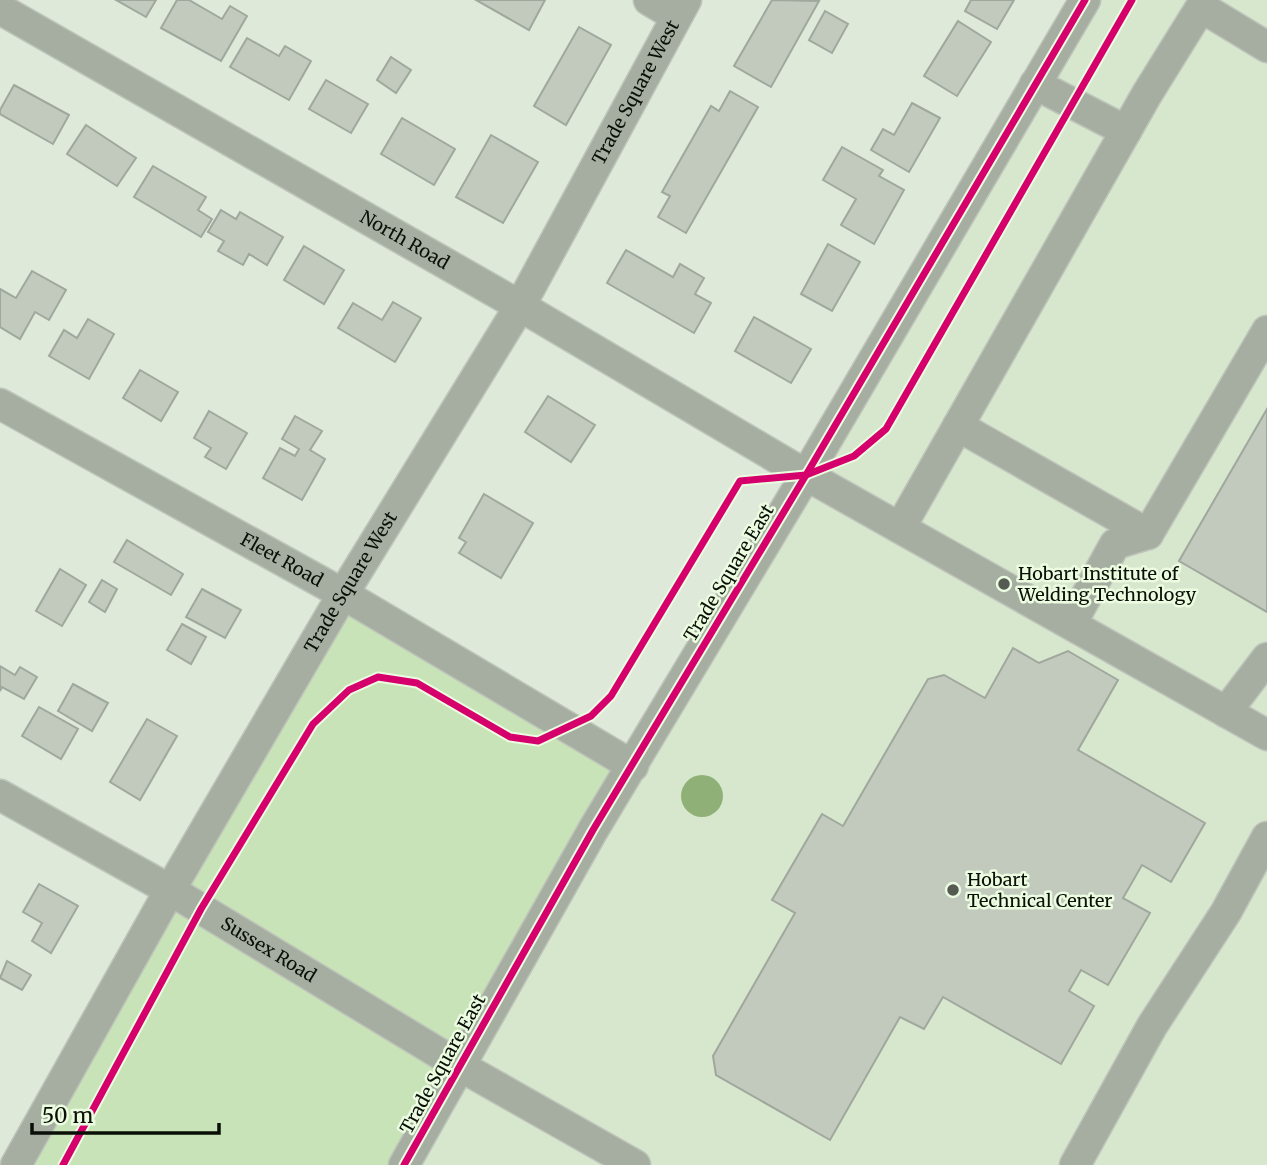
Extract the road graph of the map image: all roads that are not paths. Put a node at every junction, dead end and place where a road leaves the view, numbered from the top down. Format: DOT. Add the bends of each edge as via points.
graph roads {
  1 [pos="649,0"];
  2 [pos="1085,0"];
  3 [pos="681,8"];
  4 [pos="0,9"];
  5 [pos="1267,47"];
  6 [pos="1035,84"];
  7 [pos="1126,131"];
  8 [pos="520,306"];
  9 [pos="1267,331"];
  10 [pos="0,404"];
  11 [pos="958,426"];
  12 [pos="806,475"];
  13 [pos="900,528"];
  14 [pos="1147,534"];
  15 [pos="343,594"];
  16 [pos="1071,624"];
  17 [pos="1267,658"];
  18 [pos="1226,712"];
  19 [pos="1267,735"];
  20 [pos="633,765"];
  21 [pos="0,795"];
  22 [pos="1267,837"];
  23 [pos="170,890"];
  24 [pos="460,1066"];
  25 [pos="16,1165"];
  26 [pos="404,1165"];
  27 [pos="635,1165"];
  28 [pos="1075,1165"];
  1 -- 3 [label="street"];
  2 -- 6 [label="street, Trade Square East"];
  3 -- 8 [label="street, Trade Square West"];
  4 -- 8 [label="street, North Road"];
  5 -- 7 [label="street" via="1201,7"];
  6 -- 7 [label="street"];
  6 -- 12 [label="street, Trade Square East"];
  7 -- 11 [label="street"];
  8 -- 12 [label="street, North Road"];
  8 -- 15 [label="street, Trade Square West"];
  9 -- 14 [label="street"];
  10 -- 15 [label="street, Fleet Road"];
  11 -- 13 [label="street"];
  11 -- 14 [label="street"];
  12 -- 13 [label="street, North Road"];
  12 -- 20 [label="street, Trade Square East"];
  13 -- 16 [label="street, North Road"];
  14 -- 16 [label="street" via="1115,544"];
  15 -- 20 [label="street, Fleet Road"];
  15 -- 23 [label="street, Trade Square West"];
  16 -- 18 [label="street, North Road"];
  17 -- 18 [label="street"];
  18 -- 19 [label="street, North Road"];
  20 -- 24 [label="street, Trade Square East"];
  21 -- 23 [label="street, Sussex Road"];
  22 -- 28 [label="street" via="1226,912 1152,1026"];
  23 -- 24 [label="street, Sussex Road"];
  23 -- 25 [label="street, Trade Square West"];
  24 -- 26 [label="street, Trade Square East"];
  24 -- 27 [label="street, Sussex Road"];
}
